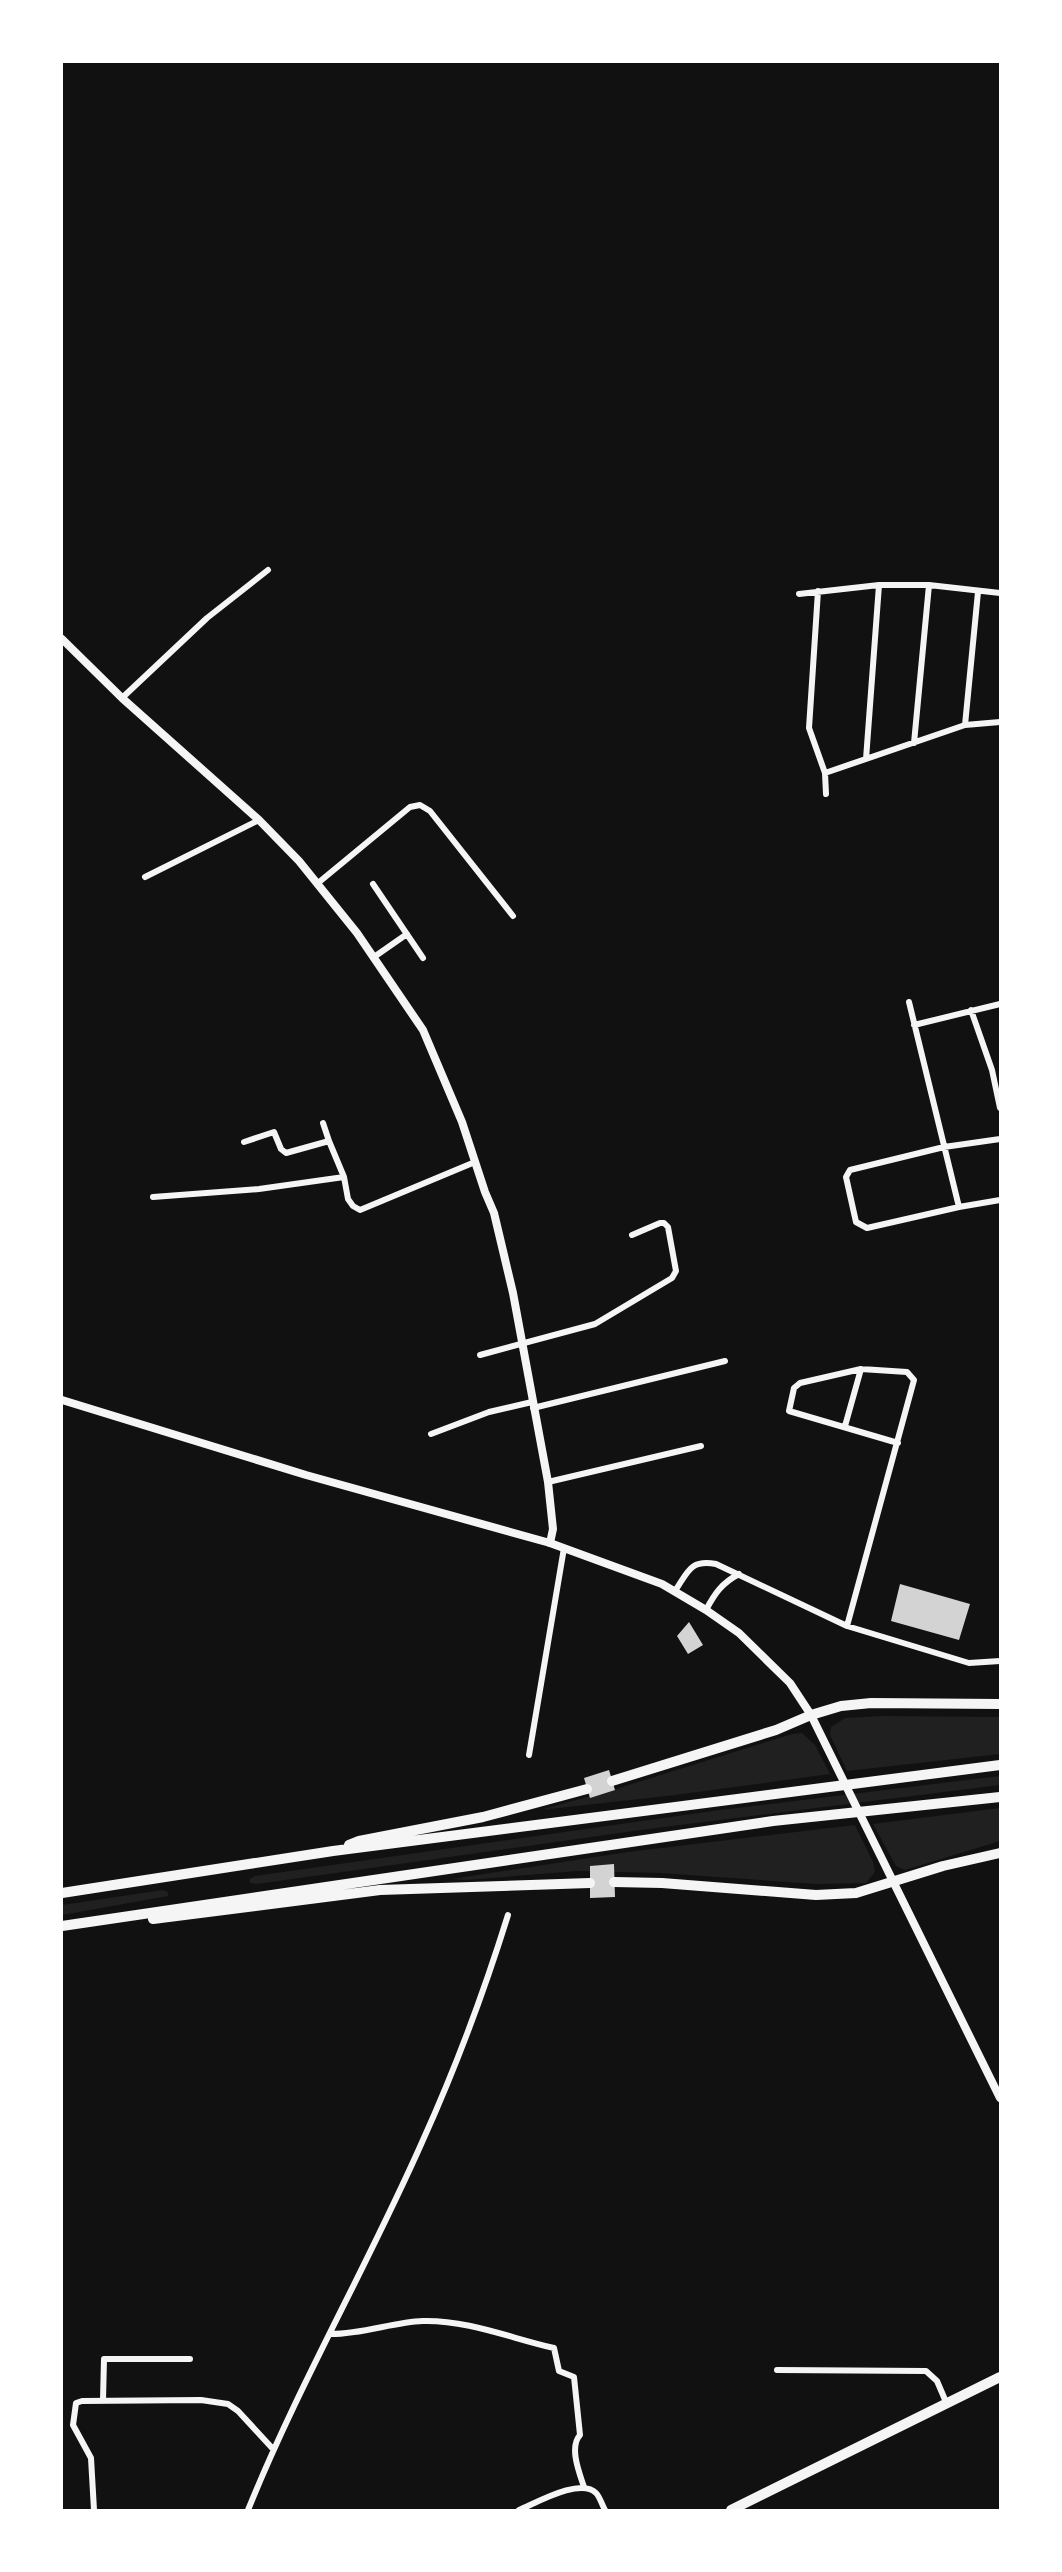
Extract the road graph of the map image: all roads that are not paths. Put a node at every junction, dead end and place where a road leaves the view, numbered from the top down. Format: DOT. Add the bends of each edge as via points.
graph roads {
  1 [pos="268,570"];
  2 [pos="879,585"];
  3 [pos="929,585"];
  4 [pos="818,591"];
  5 [pos="978,592"];
  6 [pos="1000,593"];
  7 [pos="799,594"];
  8 [pos="62,639"];
  9 [pos="122,698"];
  10 [pos="1000,722"];
  11 [pos="965,725"];
  12 [pos="914,742"];
  13 [pos="866,759"];
  14 [pos="825,773"];
  15 [pos="826,794"];
  16 [pos="259,820"];
  17 [pos="146,877"];
  18 [pos="318,883"];
  19 [pos="373,884"];
  20 [pos="513,916"];
  21 [pos="407,934"];
  22 [pos="374,957"];
  23 [pos="423,958"];
  24 [pos="909,1002"];
  25 [pos="1000,1004"];
  26 [pos="971,1010"];
  27 [pos="915,1026"];
  28 [pos="1000,1069"];
  29 [pos="992,1070"];
  30 [pos="1000,1108"];
  31 [pos="324,1123"];
  32 [pos="1000,1139"];
  33 [pos="329,1141"];
  34 [pos="244,1142"];
  35 [pos="944,1147"];
  36 [pos="475,1162"];
  37 [pos="344,1177"];
  38 [pos="153,1197"];
  39 [pos="1000,1200"];
  40 [pos="959,1207"];
  41 [pos="632,1235"];
  42 [pos="522,1345"];
  43 [pos="480,1356"];
  44 [pos="725,1361"];
  45 [pos="861,1369"];
  46 [pos="62,1400"];
  47 [pos="533,1405"];
  48 [pos="844,1426"];
  49 [pos="431,1434"];
  50 [pos="898,1443"];
  51 [pos="701,1446"];
  52 [pos="548,1482"];
  53 [pos="550,1543"];
  54 [pos="564,1548"];
  55 [pos="739,1574"];
  56 [pos="675,1591"];
  57 [pos="706,1610"];
  58 [pos="848,1626"];
  59 [pos="1000,1660"];
  60 [pos="1000,1704"];
  61 [pos="811,1715"];
  62 [pos="529,1755"];
  63 [pos="1000,1765"];
  64 [pos="612,1781"];
  65 [pos="587,1788"];
  66 [pos="1000,1797"];
  67 [pos="333,1851"];
  68 [pos="1000,1853"];
  69 [pos="590,1882"];
  70 [pos="614,1882"];
  71 [pos="892,1882"];
  72 [pos="62,1893"];
  73 [pos="508,1915"];
  74 [pos="102,1919"];
  75 [pos="62,1926"];
  76 [pos="1000,2098"];
  77 [pos="331,2334"];
  78 [pos="190,2359"];
  79 [pos="777,2370"];
  80 [pos="1000,2377"];
  81 [pos="103,2400"];
  82 [pos="946,2402"];
  83 [pos="273,2449"];
  84 [pos="584,2487"];
  85 [pos="94,2511"];
  86 [pos="248,2511"];
  87 [pos="519,2511"];
  88 [pos="604,2511"];
  89 [pos="731,2511"];
  1 -- 9 [label="street" via="207,618"];
  2 -- 3 [label="street"];
  2 -- 4 [label="street"];
  2 -- 13 [label="street"];
  3 -- 5 [label="street"];
  3 -- 12 [label="street"];
  4 -- 7 [label="street"];
  4 -- 14 [label="street" via="809,728"];
  5 -- 6 [label="street"];
  5 -- 11 [label="street"];
  8 -- 9 [label="street"];
  9 -- 16 [label="street"];
  10 -- 11 [label="street"];
  11 -- 12 [label="street"];
  12 -- 13 [label="street"];
  13 -- 14 [label="street"];
  14 -- 15 [label="street"];
  16 -- 17 [label="street"];
  16 -- 18 [label="street"];
  18 -- 20 [label="street" via="410,807 420,805 430,811"];
  18 -- 22 [label="street"];
  19 -- 21 [label="street"];
  21 -- 22 [label="street"];
  21 -- 23 [label="street"];
  22 -- 36 [label="street" via="423,1030 439,1062"];
  24 -- 27 [label="street"];
  25 -- 26 [label="street"];
  26 -- 27 [label="street"];
  26 -- 29 [label="street"];
  27 -- 35 [label="street"];
  28 -- 29 [label="street"];
  29 -- 30 [label="street"];
  31 -- 33 [label="street"];
  32 -- 35 [label="street"];
  33 -- 34 [label="street" via="286,1153 274,1132"];
  33 -- 37 [label="street"];
  35 -- 40 [label="street"];
  35 -- 40 [label="street" via="850,1170 846,1177 856,1222 867,1228"];
  36 -- 37 [label="street" via="360,1209 348,1199"];
  36 -- 42 [label="street" via="494,1213"];
  37 -- 38 [label="street" via="259,1189"];
  39 -- 40 [label="street"];
  41 -- 42 [label="street" via="660,1223 668,1227 676,1271 672,1278 595,1324"];
  42 -- 43 [label="street"];
  42 -- 47 [label="street"];
  44 -- 47 [label="street"];
  45 -- 48 [label="street"];
  45 -- 48 [label="street" via="800,1383 794,1388 789,1411"];
  45 -- 50 [label="street" via="908,1372 914,1380"];
  46 -- 53 [label="main road" via="306,1475"];
  47 -- 49 [label="street" via="489,1412"];
  47 -- 52 [label="street"];
  48 -- 50 [label="street"];
  50 -- 58 [label="street"];
  51 -- 52 [label="street"];
  52 -- 53 [label="street" via="553,1529"];
  53 -- 54 [label="main road"];
  54 -- 56 [label="main road"];
  54 -- 62 [label="street"];
  55 -- 56 [label="street" via="716,1564 698,1563"];
  55 -- 57 [label="street" via="715,1592"];
  55 -- 58 [label="street"];
  56 -- 57 [label="main road"];
  57 -- 61 [label="main road" via="739,1634 790,1683"];
  58 -- 59 [label="street" via="969,1663"];
  60 -- 61 [label="highway" via="871,1703"];
  61 -- 64 [label="highway" via="776,1730"];
  61 -- 71 [label="main road"];
  63 -- 67 [label="highway"];
  65 -- 67 [label="highway" via="483,1817 359,1841"];
  66 -- 74 [label="highway" via="773,1821"];
  67 -- 72 [label="highway"];
  68 -- 71 [label="highway"];
  69 -- 74 [label="highway" via="380,1890 139,1921"];
  70 -- 71 [label="highway" via="816,1895 856,1893"];
  71 -- 76 [label="main road"];
  73 -- 77 [label="street" via="484,1992 423,2141"];
  74 -- 75 [label="highway"];
  77 -- 83 [label="street"];
  77 -- 84 [label="street" via="422,2321 476,2325 554,2348 560,2371 574,2377 580,2435 575,2448"];
  78 -- 81 [label="street" via="104,2359"];
  79 -- 82 [label="street" via="926,2371 937,2381"];
  80 -- 82 [label="highway"];
  81 -- 83 [label="street" via="201,2400 228,2404"];
  81 -- 85 [label="street" via="76,2403 73,2425 91,2458"];
  82 -- 89 [label="highway"];
  83 -- 86 [label="street"];
  84 -- 87 [label="street" via="574,2487"];
  84 -- 88 [label="street" via="597,2494"];
}
